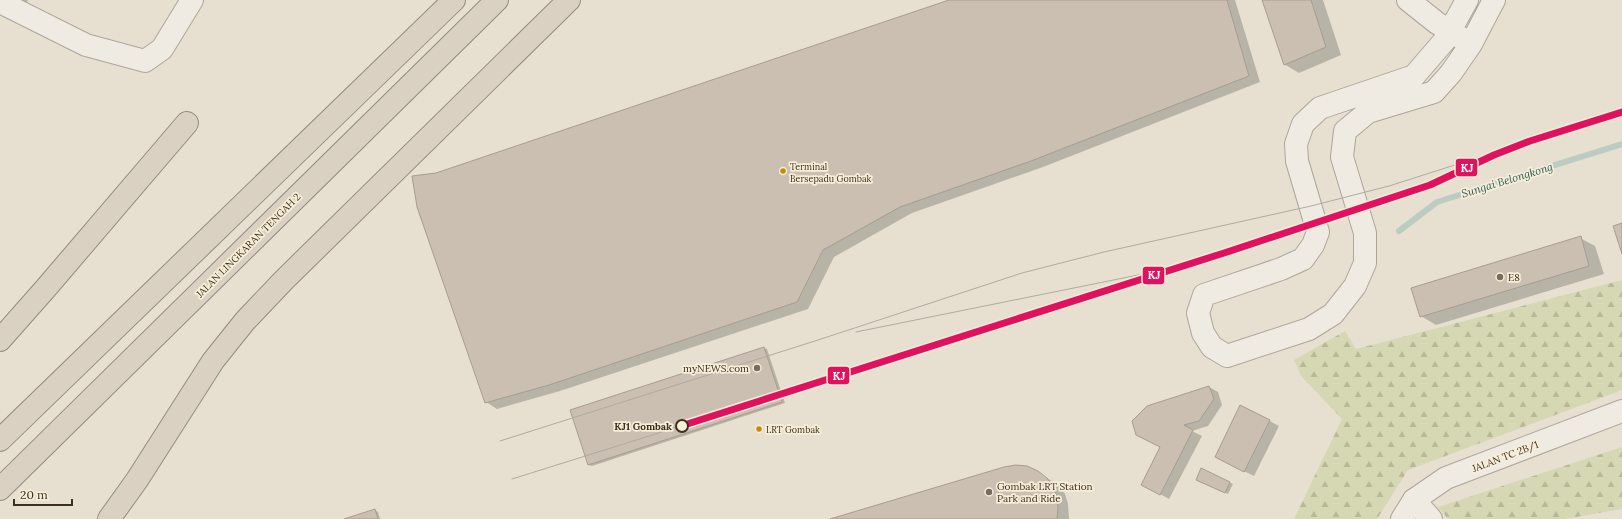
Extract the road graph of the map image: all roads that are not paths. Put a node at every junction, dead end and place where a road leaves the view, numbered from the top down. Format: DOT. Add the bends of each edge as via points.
graph roads {
  1 [pos="192,0"];
  2 [pos="454,0"];
  3 [pos="497,0"];
  4 [pos="569,0"];
  5 [pos="1408,0"];
  6 [pos="1494,0"];
  7 [pos="0,2"];
  8 [pos="1459,3"];
  9 [pos="28,7"];
  10 [pos="1482,24"];
  11 [pos="1450,32"];
  12 [pos="1471,44"];
  13 [pos="187,123"];
  14 [pos="0,340"];
  15 [pos="1622,411"];
  16 [pos="1,439"];
  17 [pos="0,490"];
  18 [pos="1414,500"];
  19 [pos="109,519"];
  20 [pos="1402,519"];
  21 [pos="1431,519"];
  1 -- 9 [label="street" via="162,49 145,61 86,45"];
  2 -- 16 [label="highway"];
  3 -- 17 [label="highway, JALAN LINGKARAN TENGAH 2"];
  4 -- 19 [label="highway" via="245,321 213,361"];
  5 -- 11 [label="street"];
  6 -- 10 [label="street"];
  7 -- 9 [label="street"];
  8 -- 10 [label="street"];
  8 -- 11 [label="street"];
  10 -- 12 [label="street"];
  11 -- 12 [label="street"];
  11 -- 12 [label="street" via="1414,76 1320,108 1303,124 1296,144 1297,162 1318,232 1314,245 1304,259 1204,295 1198,313 1203,333 1212,347 1226,356 1309,329 1333,314 1355,286 1364,264 1365,233 1342,157 1345,131 1368,112 1434,92"];
  13 -- 14 [label="highway"];
  15 -- 18 [label="street, JALAN TC 2B/1" via="1446,478"];
  18 -- 20 [label="street, JALAN TC 2B/1"];
  18 -- 21 [label="street"];
}
